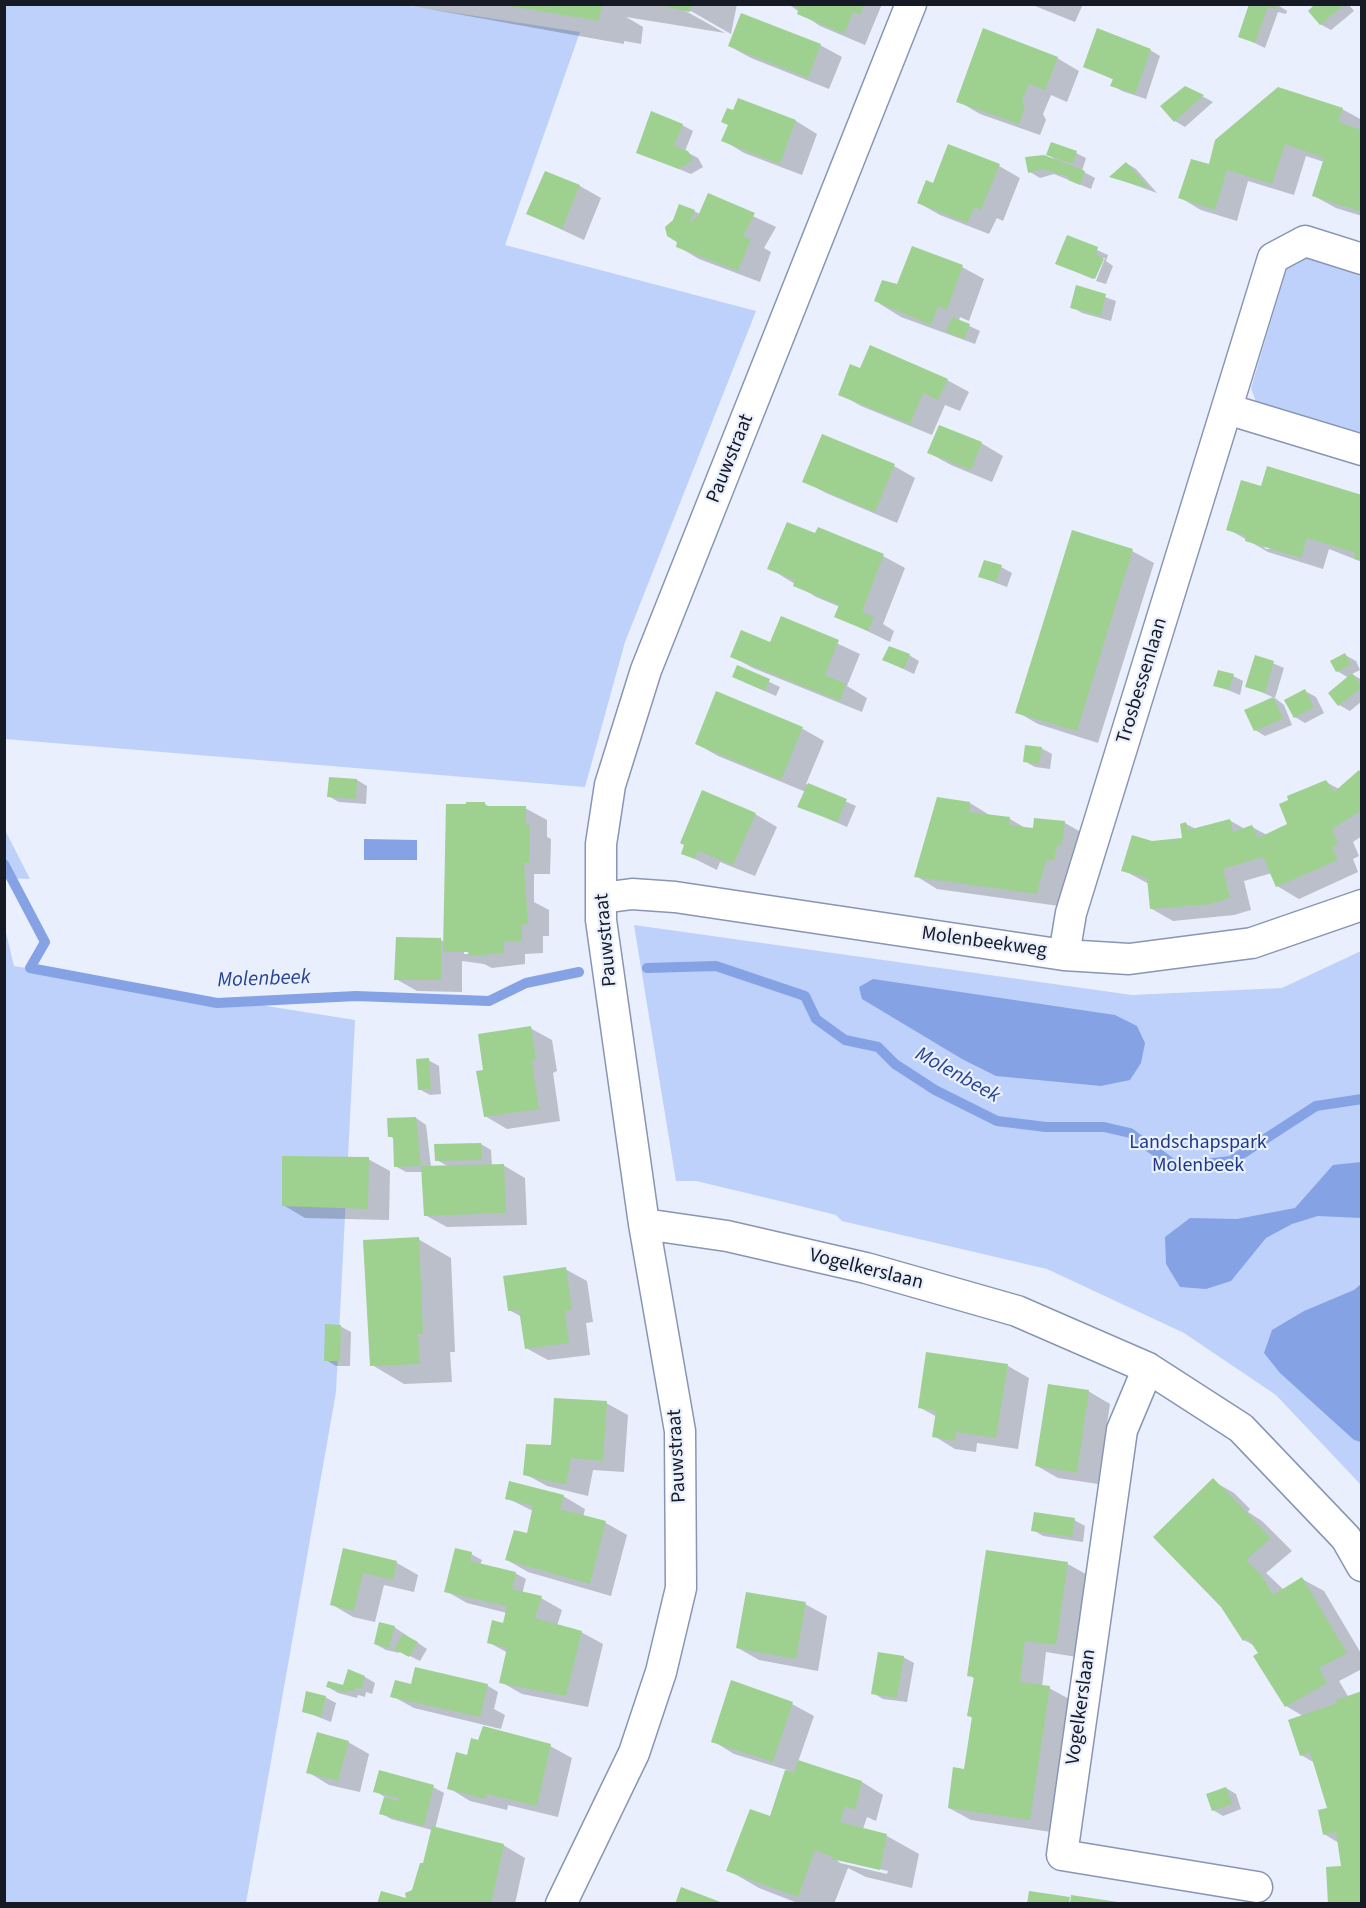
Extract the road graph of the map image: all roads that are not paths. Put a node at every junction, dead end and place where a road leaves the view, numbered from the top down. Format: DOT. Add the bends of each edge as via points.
graph roads {
  1 [pos="911,4"];
  2 [pos="1362,259"];
  3 [pos="1227,409"];
  4 [pos="1362,450"];
  5 [pos="602,898"];
  6 [pos="1362,905"];
  7 [pos="1064,955"];
  8 [pos="644,1224"];
  9 [pos="1148,1368"];
  10 [pos="1362,1566"];
  11 [pos="1257,1887"];
  12 [pos="561,1904"];
  1 -- 5 [label="street, Pauwstraat" via="646,669 610,785 601,844"];
  2 -- 3 [label="street, Trosbessenlaan" via="1305,241 1273,258"];
  3 -- 4 [label="street"];
  3 -- 7 [label="street, Trosbessenlaan" via="1071,914"];
  5 -- 7 [label="street, Molenbeekweg" via="632,894 675,897"];
  5 -- 8 [label="street, Pauwstraat" via="601,920"];
  6 -- 7 [label="street, Molenbeekweg" via="1252,943 1129,959"];
  8 -- 9 [label="street, Vogelkerslaan" via="727,1236 887,1274 1017,1311"];
  8 -- 12 [label="street, Pauwstraat" via="680,1431 681,1588 661,1672 634,1753"];
  9 -- 10 [label="street, Vogelkerslaan" via="1241,1428 1346,1538"];
  9 -- 11 [label="street, Vogelkerslaan" via="1122,1430 1062,1855"];
}
